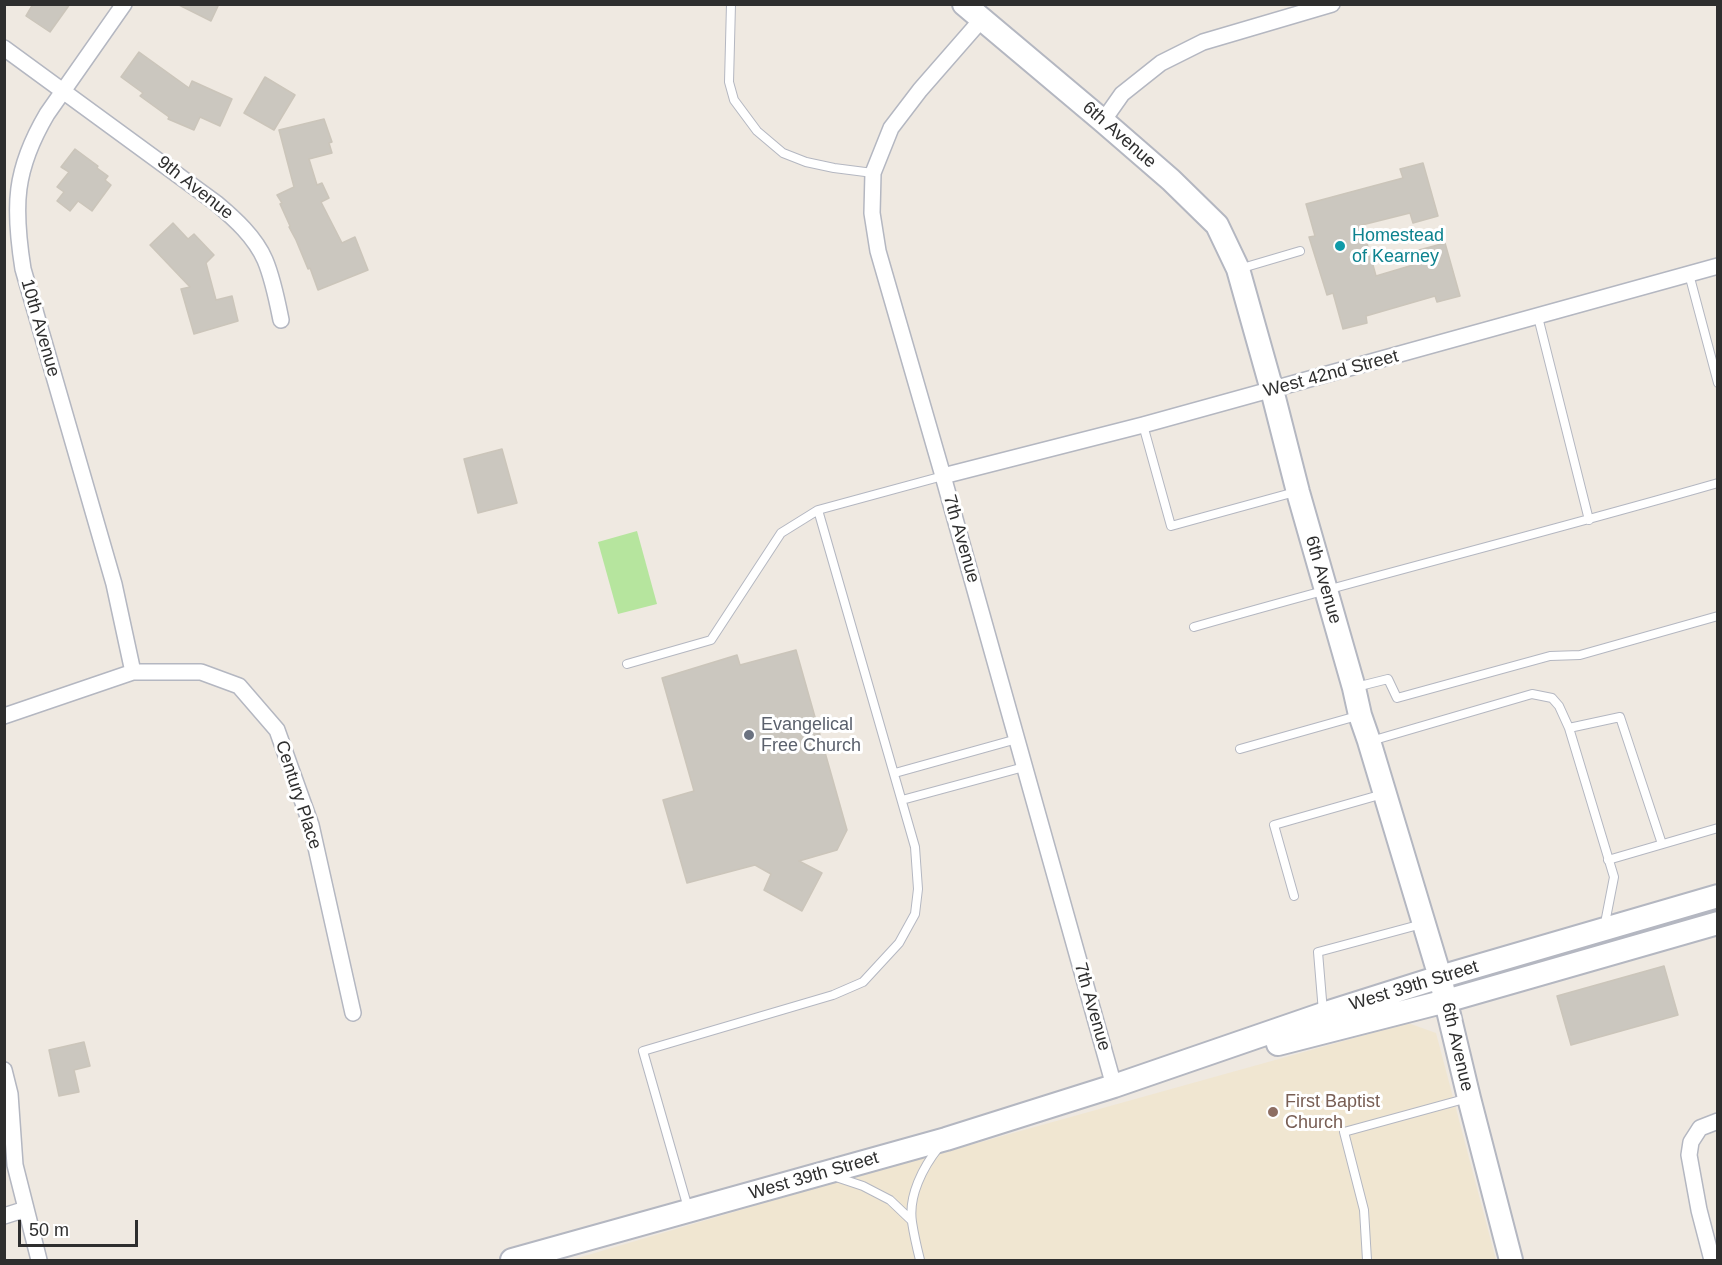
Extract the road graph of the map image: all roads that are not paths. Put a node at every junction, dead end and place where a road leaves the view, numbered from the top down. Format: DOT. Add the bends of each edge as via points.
graph roads {
  1 [pos="124,4"];
  2 [pos="731,4"];
  3 [pos="1332,4"];
  4 [pos="976,12"];
  5 [pos="4,48"];
  6 [pos="63,91"];
  7 [pos="1103,121"];
  8 [pos="873,173"];
  9 [pos="12,245"];
  10 [pos="1300,251"];
  11 [pos="1718,266"];
  12 [pos="1238,269"];
  13 [pos="1689,274"];
  14 [pos="1538,317"];
  15 [pos="281,320"];
  16 [pos="1718,383"];
  17 [pos="1272,390"];
  18 [pos="1143,425"];
  19 [pos="943,476"];
  20 [pos="1718,483"];
  21 [pos="1298,492"];
  22 [pos="818,510"];
  23 [pos="1589,520"];
  24 [pos="1326,590"];
  25 [pos="1718,616"];
  26 [pos="1194,627"];
  27 [pos="627,664"];
  28 [pos="134,672"];
  29 [pos="1354,688"];
  30 [pos="1360,715"];
  31 [pos="4,716"];
  32 [pos="1569,728"];
  33 [pos="1017,739"];
  34 [pos="1369,741"];
  35 [pos="1240,749"];
  36 [pos="1024,767"];
  37 [pos="895,773"];
  38 [pos="1384,794"];
  39 [pos="902,800"];
  40 [pos="1718,828"];
  41 [pos="1662,844"];
  42 [pos="1608,860"];
  43 [pos="1294,896"];
  44 [pos="1718,896"];
  45 [pos="1718,922"];
  46 [pos="1424,923"];
  47 [pos="1607,928"];
  48 [pos="1440,977"];
  49 [pos="1446,1000"];
  50 [pos="353,1013"];
  51 [pos="1323,1014"];
  52 [pos="4,1070"];
  53 [pos="1114,1086"];
  54 [pos="1469,1098"];
  55 [pos="1718,1121"];
  56 [pos="946,1139"];
  57 [pos="824,1173"];
  58 [pos="26,1209"];
  59 [pos="689,1211"];
  60 [pos="4,1216"];
  61 [pos="911,1220"];
  62 [pos="39,1260"];
  63 [pos="512,1260"];
  64 [pos="920,1260"];
  65 [pos="1367,1260"];
  66 [pos="1511,1260"];
  67 [pos="1712,1260"];
  1 -- 6 [label="street, 10th Avenue"];
  2 -- 8 [label="lane" via="729,82 734,100 757,131 783,153 806,162"];
  3 -- 7 [label="street" via="1203,42 1161,63 1122,94"];
  4 -- 7 [label="main road, 6th Avenue"];
  4 -- 8 [label="street, 7th Avenue" via="891,128"];
  5 -- 6 [label="street, 9th Avenue"];
  6 -- 9 [label="street, 10th Avenue" via="36,133 26,157 18,187"];
  6 -- 15 [label="street, 9th Avenue" via="236,220 265,259"];
  7 -- 12 [label="main road, 6th Avenue" via="1217,225"];
  8 -- 19 [label="street, 7th Avenue" via="872,213 878,251"];
  9 -- 28 [label="street, 10th Avenue" via="23,268 114,584"];
  10 -- 12 [label="lane"];
  11 -- 13 [label="street, West 42nd Street"];
  12 -- 17 [label="main road, 6th Avenue"];
  13 -- 14 [label="street, West 42nd Street"];
  13 -- 16 [label="lane"];
  14 -- 17 [label="street, West 42nd Street"];
  14 -- 23 [label="lane"];
  17 -- 18 [label="street, West 42nd Street"];
  17 -- 21 [label="main road, 6th Avenue"];
  18 -- 19 [label="street, West 42nd Street"];
  18 -- 21 [label="lane" via="1171,526"];
  19 -- 22 [label="lane"];
  19 -- 33 [label="street, 7th Avenue"];
  20 -- 23 [label="lane"];
  21 -- 24 [label="main road, 6th Avenue"];
  22 -- 27 [label="lane" via="782,533 711,640"];
  22 -- 37 [label="lane"];
  23 -- 24 [label="lane"];
  24 -- 26 [label="lane"];
  24 -- 29 [label="main road, 6th Avenue"];
  25 -- 29 [label="lane" via="1580,655 1550,656 1397,698 1388,679"];
  28 -- 31 [label="street, Century Place"];
  28 -- 50 [label="street, Century Place" via="201,672 239,686 277,730 311,825"];
  29 -- 30 [label="main road, 6th Avenue"];
  30 -- 34 [label="main road, 6th Avenue"];
  30 -- 35 [label="lane"];
  32 -- 34 [label="lane" via="1552,698 1532,694"];
  32 -- 41 [label="lane" via="1620,717"];
  32 -- 42 [label="lane"];
  33 -- 36 [label="street, 7th Avenue"];
  33 -- 37 [label="lane"];
  34 -- 38 [label="main road, 6th Avenue"];
  36 -- 39 [label="lane"];
  36 -- 53 [label="street, 7th Avenue"];
  37 -- 39 [label="lane"];
  38 -- 43 [label="lane" via="1274,825"];
  38 -- 46 [label="main road, 6th Avenue"];
  39 -- 59 [label="lane" via="915,847 915,914 899,943 863,982 833,995 643,1051"];
  40 -- 41 [label="lane"];
  41 -- 42 [label="lane"];
  42 -- 47 [label="lane" via="1614,877"];
  44 -- 47 [label="main road, West 39th Street"];
  45 -- 49 [label="main road, West 39th Street"];
  46 -- 48 [label="main road, 6th Avenue"];
  46 -- 51 [label="lane" via="1318,952"];
  47 -- 48 [label="main road, West 39th Street"];
  48 -- 49 [label="main road, 6th Avenue"];
  48 -- 51 [label="main road, West 39th Street"];
  49 -- 53 [label="main road, West 39th Street"];
  49 -- 54 [label="main road, 6th Avenue"];
  51 -- 53 [label="main road, West 39th Street"];
  52 -- 58 [label="street" via="10,1094 15,1165"];
  53 -- 56 [label="main road, West 39th Street"];
  54 -- 65 [label="lane" via="1344,1132 1364,1210"];
  54 -- 66 [label="main road, 6th Avenue"];
  55 -- 67 [label="street" via="1700,1128 1691,1142 1689,1155"];
  56 -- 57 [label="main road, West 39th Street"];
  56 -- 61 [label="lane" via="928,1161 915,1189"];
  57 -- 59 [label="main road, West 39th Street"];
  57 -- 61 [label="lane" via="890,1200"];
  58 -- 60 [label="street"];
  58 -- 62 [label="street"];
  59 -- 63 [label="main road, West 39th Street"];
  61 -- 64 [label="lane"];
}
